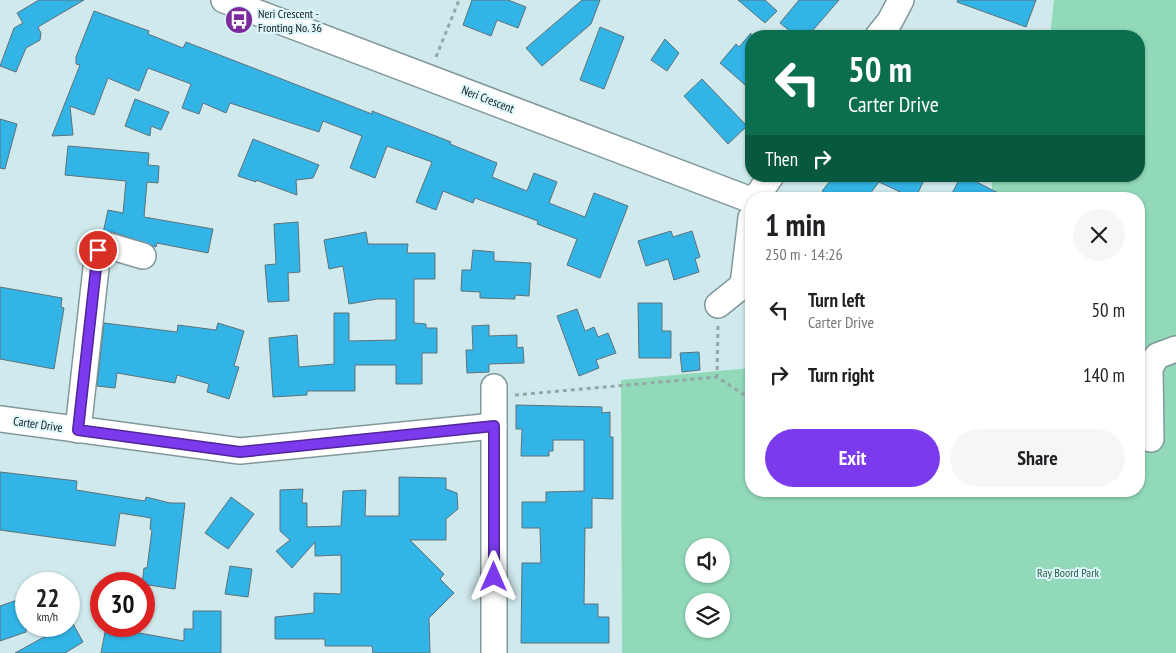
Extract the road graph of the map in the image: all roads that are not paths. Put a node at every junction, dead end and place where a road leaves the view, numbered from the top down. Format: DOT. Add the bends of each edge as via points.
graph roads {
  1 [pos="224,0"];
  2 [pos="901,0"];
  3 [pos="883,30"];
  4 [pos="745,198"];
  5 [pos="143,256"];
  6 [pos="745,288"];
  7 [pos="718,314"];
  8 [pos="1176,349"];
  9 [pos="503,391"];
  10 [pos="0,419"];
  11 [pos="494,426"];
  12 [pos="78,430"];
  13 [pos="1152,438"];
  14 [pos="494,653"];
  1 -- 4 [label="street, Neri Crescent"];
  2 -- 3 [label="street"];
  5 -- 12 [label="street" via="109,246 98,250"];
  6 -- 7 [label="street"];
  8 -- 13 [label="street" via="1158,356 1150,368"];
  9 -- 11 [label="street"];
  10 -- 12 [label="street, Carter Drive"];
  11 -- 12 [label="street, Carter Drive" via="240,452"];
  11 -- 14 [label="street"];
}
